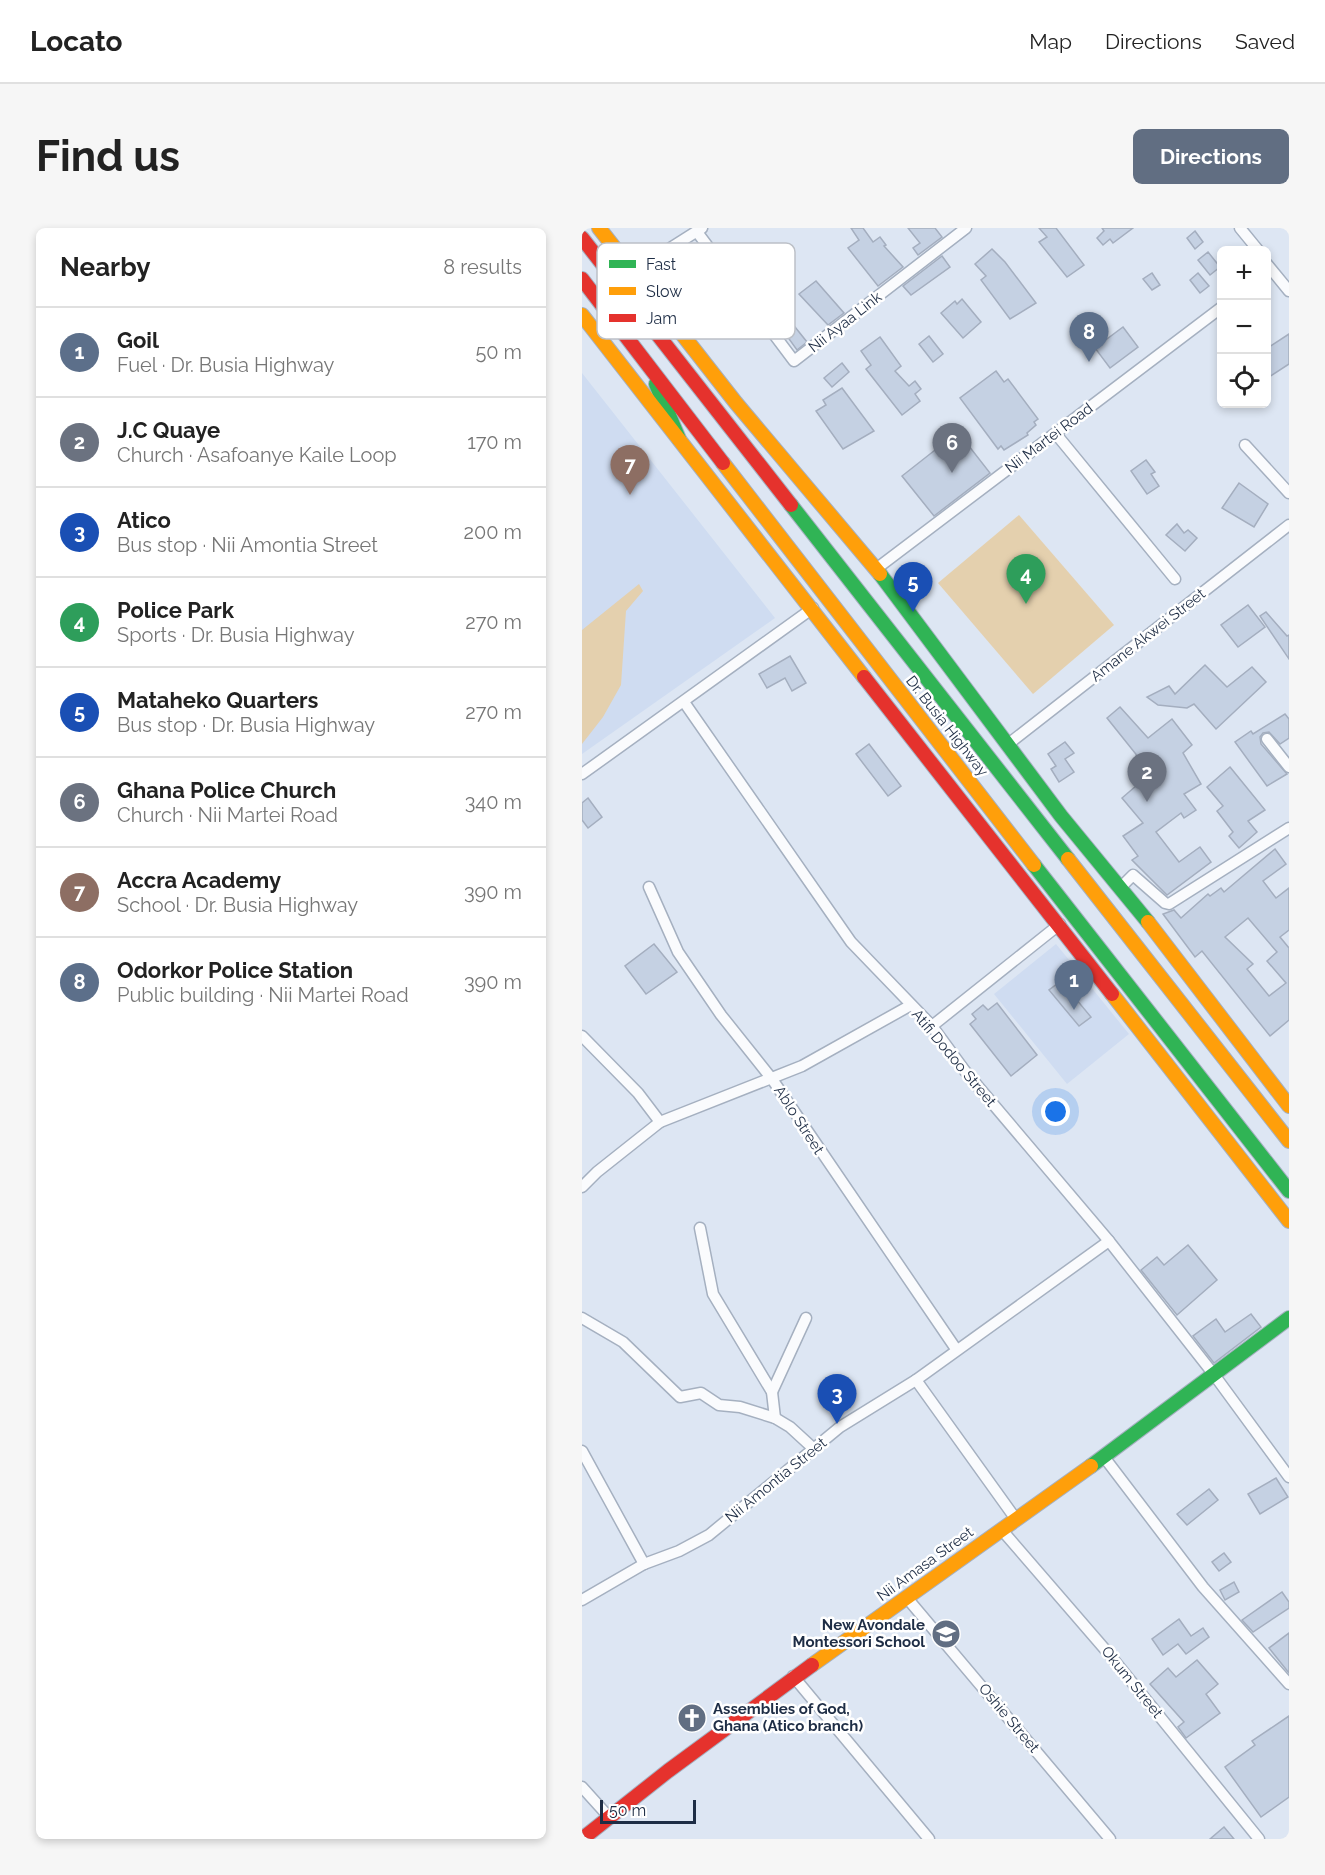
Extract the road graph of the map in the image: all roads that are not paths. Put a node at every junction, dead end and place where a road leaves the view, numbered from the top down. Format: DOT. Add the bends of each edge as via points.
graph roads {
  1 [pos="599,228"];
  2 [pos="966,228"];
  3 [pos="1240,228"];
  4 [pos="700,230"];
  5 [pos="582,238"];
  6 [pos="610,243"];
  7 [pos="679,243"];
  8 [pos="709,243"];
  9 [pos="1255,246"];
  10 [pos="597,257"];
  11 [pos="1271,271"];
  12 [pos="582,279"];
  13 [pos="1289,291"];
  14 [pos="597,297"];
  15 [pos="1217,310"];
  16 [pos="582,315"];
  17 [pos="597,334"];
  18 [pos="601,339"];
  19 [pos="631,339"];
  20 [pos="661,339"];
  21 [pos="684,339"];
  22 [pos="778,339"];
  23 [pos="643,354"];
  24 [pos="1056,434"];
  25 [pos="679,439"];
  26 [pos="1245,445"];
  27 [pos="1289,493"];
  28 [pos="1289,525"];
  29 [pos="876,569"];
  30 [pos="1175,579"];
  31 [pos="813,608"];
  32 [pos="684,702"];
  33 [pos="1267,740"];
  34 [pos="1008,745"];
  35 [pos="1289,767"];
  36 [pos="582,774"];
  37 [pos="1289,828"];
  38 [pos="649,887"];
  39 [pos="1121,887"];
  40 [pos="1060,924"];
  41 [pos="911,1005"];
  42 [pos="932,1026"];
  43 [pos="582,1036"];
  44 [pos="772,1079"];
  45 [pos="1289,1106"];
  46 [pos="660,1122"];
  47 [pos="1289,1141"];
  48 [pos="582,1187"];
  49 [pos="1289,1191"];
  50 [pos="1289,1221"];
  51 [pos="700,1228"];
  52 [pos="1109,1241"];
  53 [pos="582,1318"];
  54 [pos="806,1318"];
  55 [pos="1289,1318"];
  56 [pos="956,1349"];
  57 [pos="1215,1376"];
  58 [pos="916,1380"];
  59 [pos="772,1392"];
  60 [pos="775,1418"];
  61 [pos="814,1449"];
  62 [pos="582,1450"];
  63 [pos="1104,1457"];
  64 [pos="1289,1477"];
  65 [pos="1015,1518"];
  66 [pos="1001,1529"];
  67 [pos="644,1564"];
  68 [pos="907,1598"];
  69 [pos="582,1600"];
  70 [pos="793,1676"];
  71 [pos="1289,1684"];
  72 [pos="582,1787"];
  73 [pos="609,1817"];
  74 [pos="582,1839"];
  75 [pos="929,1839"];
  76 [pos="1110,1839"];
  77 [pos="1259,1839"];
  1 -- 6 [label="main road"];
  2 -- 22 [label="street, Nii Ayaa Link" via="794,361"];
  3 -- 9 [label="street"];
  4 -- 7 [label="street"];
  4 -- 8 [label="street, Nii Ayaa Link"];
  5 -- 10 [label="main road, Dr. Busia Highway"];
  11 -- 13 [label="street"];
  12 -- 14 [label="main road, Dr. Busia Highway"];
  15 -- 24 [label="street, Nii Martei Road"];
  16 -- 17 [label="main road"];
  18 -- 25 [label="main road"];
  19 -- 23 [label="main road, Dr. Busia Highway"];
  20 -- 47 [label="main road, Dr. Busia Highway"];
  21 -- 29 [label="main road"];
  23 -- 25 [label="main road"];
  23 -- 49 [label="main road, Dr. Busia Highway" via="882,670"];
  24 -- 29 [label="street, Nii Martei Road"];
  24 -- 30 [label="street"];
  25 -- 31 [label="main road"];
  26 -- 27 [label="street"];
  28 -- 34 [label="street, Amane Akwei Street"];
  29 -- 34 [label="main road"];
  31 -- 32 [label="street"];
  31 -- 40 [label="main road"];
  32 -- 36 [label="street"];
  32 -- 41 [label="street, Atifi Dodoo Street" via="852,942"];
  33 -- 35 [label="street"];
  34 -- 39 [label="main road"];
  37 -- 39 [label="street" via="1169,904 1133,875"];
  38 -- 44 [label="street, Ablo Street" via="678,952"];
  39 -- 45 [label="main road"];
  40 -- 42 [label="street"];
  40 -- 50 [label="main road"];
  41 -- 42 [label="street, Atifi Dodoo Street"];
  41 -- 44 [label="street"];
  42 -- 52 [label="street, Atifi Dodoo Street" via="964,1071"];
  43 -- 46 [label="street" via="638,1093"];
  44 -- 46 [label="street"];
  44 -- 56 [label="street, Ablo Street"];
  46 -- 48 [label="street"];
  51 -- 59 [label="street" via="718,1303"];
  52 -- 56 [label="street, Nii Amontia Street"];
  52 -- 57 [label="street, Atifi Dodoo Street"];
  53 -- 60 [label="street" via="623,1342 680,1397 701,1393 719,1406 740,1407"];
  54 -- 59 [label="street"];
  55 -- 57 [label="main road, Nii Amasa Street"];
  56 -- 58 [label="street, Nii Amontia Street"];
  57 -- 63 [label="main road, Nii Amasa Street"];
  57 -- 64 [label="street, Atifi Dodoo Street"];
  58 -- 61 [label="street, Nii Amontia Street" via="840,1427"];
  58 -- 65 [label="street"];
  59 -- 60 [label="street"];
  60 -- 61 [label="street"];
  61 -- 67 [label="street, Nii Amontia Street" via="709,1535"];
  62 -- 67 [label="street"];
  63 -- 65 [label="main road, Nii Amasa Street"];
  63 -- 71 [label="street" via="1203,1587"];
  65 -- 66 [label="main road, Nii Amasa Street"];
  66 -- 68 [label="main road, Nii Amasa Street"];
  66 -- 77 [label="street, Okum Street" via="1109,1654"];
  67 -- 69 [label="street, Nii Amontia Street"];
  68 -- 70 [label="main road, Nii Amasa Street"];
  68 -- 76 [label="street, Oshie Street"];
  70 -- 73 [label="main road, Nii Amasa Street"];
  70 -- 75 [label="street"];
  72 -- 73 [label="street"];
  73 -- 74 [label="main road, Nii Amasa Street"];
}
